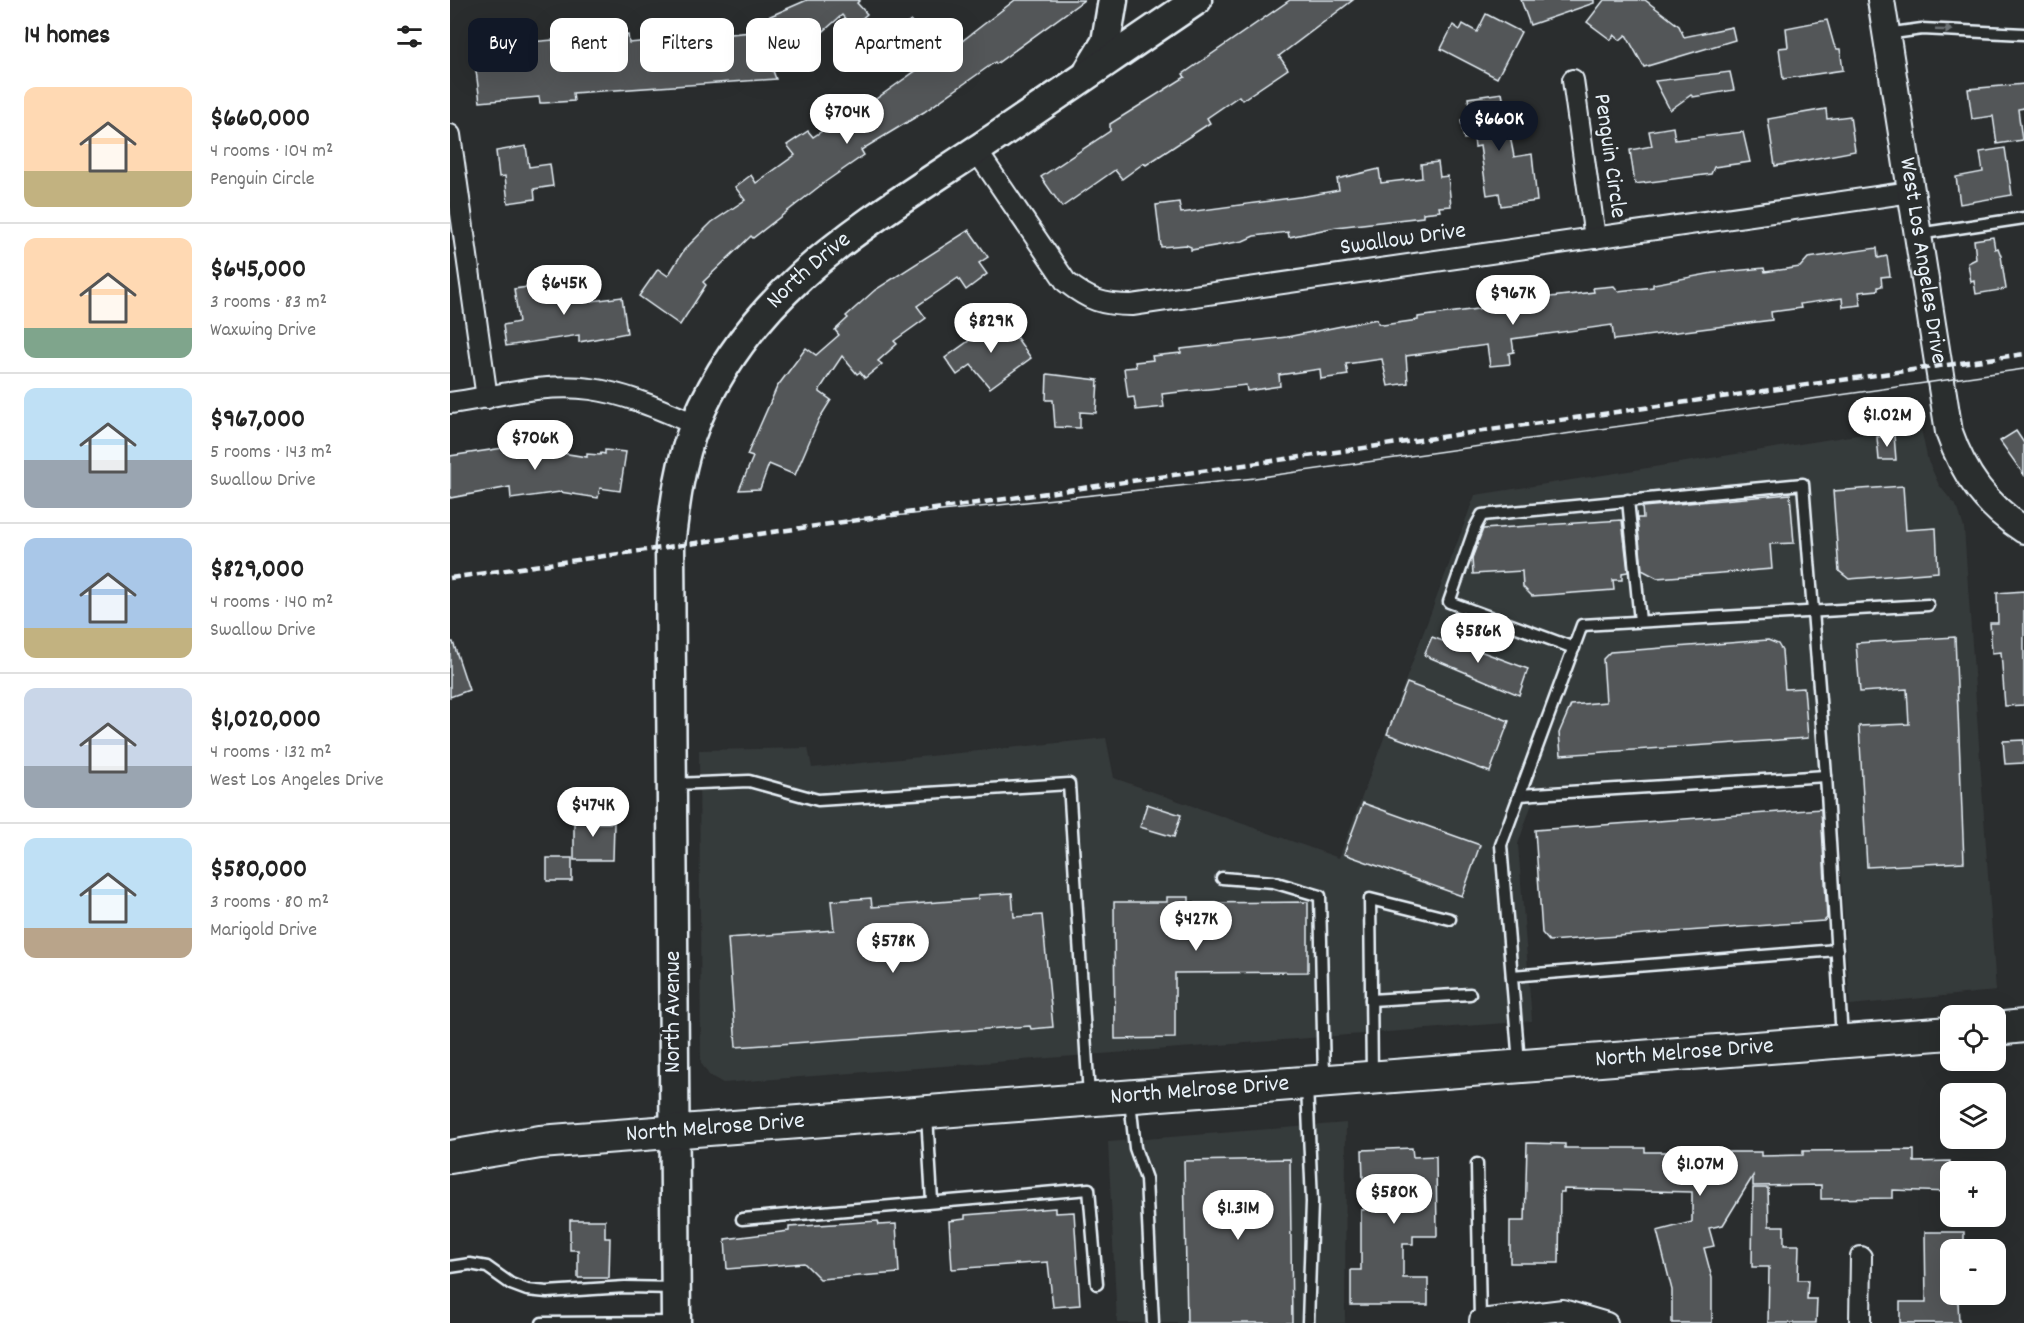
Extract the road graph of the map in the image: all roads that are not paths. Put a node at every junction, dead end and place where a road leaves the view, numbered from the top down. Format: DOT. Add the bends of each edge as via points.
graph roads {
  1 [pos="1113,0"];
  2 [pos="1197,0"];
  3 [pos="1881,0"];
  4 [pos="1886,34"];
  5 [pos="2024,34"];
  6 [pos="1086,75"];
  7 [pos="1573,80"];
  8 [pos="450,135"];
  9 [pos="976,150"];
  10 [pos="1911,192"];
  11 [pos="2024,218"];
  12 [pos="1918,234"];
  13 [pos="1595,238"];
  14 [pos="487,398"];
  15 [pos="450,403"];
  16 [pos="695,424"];
  17 [pos="1628,500"];
  18 [pos="2024,530"];
  19 [pos="1928,605"];
  20 [pos="1812,612"];
  21 [pos="1640,621"];
  22 [pos="1574,648"];
  23 [pos="673,700"];
  24 [pos="1826,776"];
  25 [pos="674,784"];
  26 [pos="1519,795"];
  27 [pos="1222,878"];
  28 [pos="1450,919"];
  29 [pos="1837,950"];
  30 [pos="1512,976"];
  31 [pos="1470,994"];
  32 [pos="1371,1000"];
  33 [pos="2024,1026"];
  34 [pos="2006,1028"];
  35 [pos="1940,1035"];
  36 [pos="1842,1042"];
  37 [pos="1520,1066"];
  38 [pos="1372,1078"];
  39 [pos="1315,1082"];
  40 [pos="1130,1096"];
  41 [pos="1089,1100"];
  42 [pos="927,1112"];
  43 [pos="675,1132"];
  44 [pos="450,1157"];
  45 [pos="1478,1164"];
  46 [pos="932,1201"];
  47 [pos="742,1219"];
  48 [pos="1862,1257"];
  49 [pos="450,1267"];
  50 [pos="1097,1284"];
  51 [pos="676,1288"];
  52 [pos="1480,1321"];
  53 [pos="542,1323"];
  54 [pos="676,1323"];
  55 [pos="1153,1323"];
  56 [pos="1308,1323"];
  57 [pos="1607,1323"];
  58 [pos="1860,1323"];
  1 -- 6 [label="main road" via="1106,42"];
  2 -- 6 [label="main road, North Drive"];
  3 -- 4 [label="street, West Los Angeles Drive"];
  4 -- 5 [label="lane, one-way" via="1922,29"];
  4 -- 10 [label="street, West Los Angeles Drive"];
  6 -- 9 [label="main road, North Drive"];
  7 -- 13 [label="street, Penguin Circle"];
  8 -- 14 [label="street"];
  9 -- 13 [label="street, Swallow Drive" via="1066,282 1084,296 1107,305 1132,305"];
  9 -- 16 [label="main road, North Drive" via="856,229 796,280 756,321 717,377"];
  10 -- 12 [label="street, West Los Angeles Drive"];
  10 -- 13 [label="street, Swallow Drive"];
  11 -- 12 [label="lane"];
  12 -- 18 [label="street, West Los Angeles Drive" via="1948,432 1958,459 1989,505"];
  14 -- 15 [label="street"];
  14 -- 16 [label="street" via="545,389 589,389 624,396"];
  16 -- 23 [label="main road, North Drive" via="677,486 670,546"];
  17 -- 20 [label="lane" via="1803,484"];
  17 -- 21 [label="lane"];
  17 -- 22 [label="lane" via="1482,515 1474,528 1449,602"];
  19 -- 20 [label="lane"];
  20 -- 21 [label="lane"];
  20 -- 24 [label="lane"];
  21 -- 22 [label="lane" via="1582,625"];
  22 -- 26 [label="lane"];
  23 -- 25 [label="main road, North Avenue"];
  24 -- 26 [label="lane"];
  24 -- 29 [label="lane"];
  25 -- 41 [label="lane" via="749,781 818,800 1069,784"];
  25 -- 43 [label="main road, North Avenue"];
  26 -- 30 [label="lane" via="1501,845"];
  27 -- 39 [label="lane" via="1273,882 1320,896"];
  28 -- 32 [label="lane" via="1370,899"];
  29 -- 30 [label="lane"];
  29 -- 36 [label="lane"];
  30 -- 37 [label="lane"];
  31 -- 32 [label="lane"];
  32 -- 38 [label="lane"];
  33 -- 34 [label="main road"];
  35 -- 36 [label="main road, North Melrose Drive"];
  36 -- 37 [label="main road, North Melrose Drive"];
  37 -- 38 [label="main road, North Melrose Drive"];
  38 -- 39 [label="main road, North Melrose Drive"];
  39 -- 40 [label="main road, North Melrose Drive"];
  39 -- 56 [label="lane"];
  40 -- 41 [label="main road, North Melrose Drive"];
  40 -- 55 [label="lane" via="1135,1148 1146,1179"];
  41 -- 42 [label="main road, North Melrose Drive"];
  42 -- 43 [label="main road, North Melrose Drive"];
  42 -- 46 [label="lane"];
  43 -- 44 [label="main road, North Melrose Drive" via="540,1142"];
  43 -- 51 [label="main road, North Avenue"];
  45 -- 52 [label="lane"];
  46 -- 47 [label="lane"];
  46 -- 50 [label="lane" via="1089,1189"];
  48 -- 58 [label="street"];
  49 -- 51 [label="lane" via="487,1267 511,1284 547,1292"];
  51 -- 54 [label="main road, North Avenue"];
  52 -- 57 [label="street" via="1563,1310"];
  53 -- 54 [label="lane"];
}
